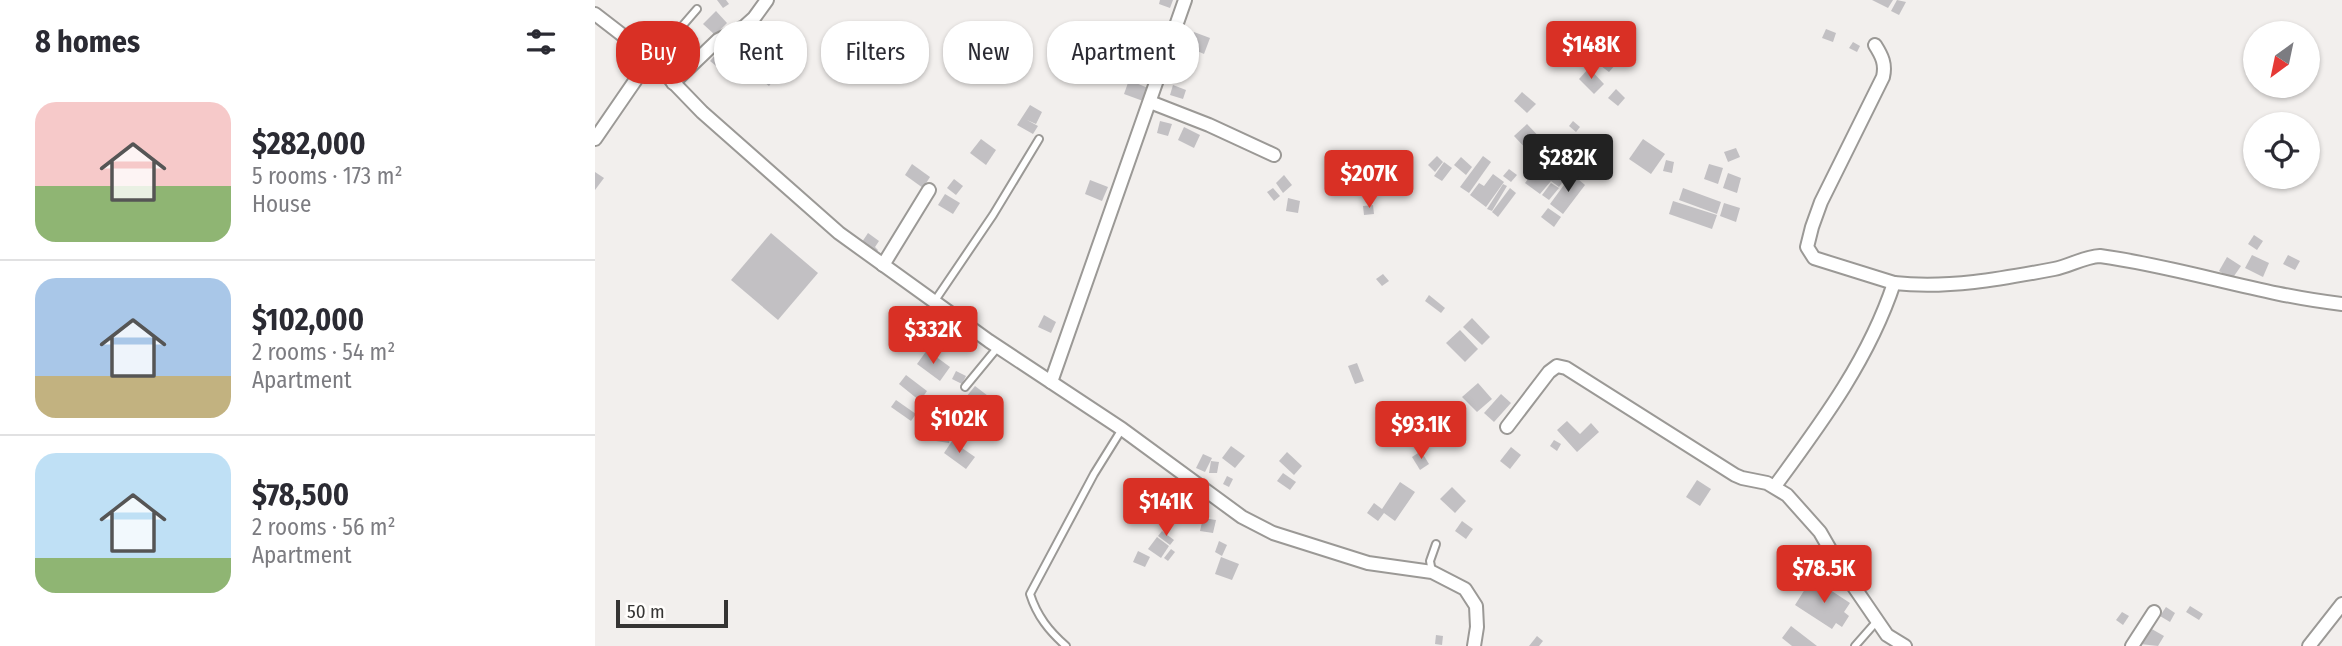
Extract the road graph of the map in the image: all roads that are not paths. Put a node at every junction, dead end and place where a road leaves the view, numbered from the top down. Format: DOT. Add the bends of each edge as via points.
graph roads {
  1 [pos="767,0"];
  2 [pos="1185,0"];
  3 [pos="697,9"];
  4 [pos="595,14"];
  5 [pos="686,21"];
  6 [pos="616,31"];
  7 [pos="1875,45"];
  8 [pos="700,57"];
  9 [pos="634,84"];
  10 [pos="674,84"];
  11 [pos="1150,102"];
  12 [pos="595,139"];
  13 [pos="1039,139"];
  14 [pos="1274,155"];
  15 [pos="929,190"];
  16 [pos="883,265"];
  17 [pos="1893,283"];
  18 [pos="934,302"];
  19 [pos="2342,304"];
  20 [pos="998,347"];
  21 [pos="1051,382"];
  22 [pos="965,387"];
  23 [pos="1507,427"];
  24 [pos="1122,429"];
  25 [pos="1775,486"];
  26 [pos="1436,544"];
  27 [pos="1433,572"];
  28 [pos="2342,604"];
  29 [pos="2154,612"];
  30 [pos="1877,621"];
  31 [pos="1066,646"];
  32 [pos="1474,646"];
  33 [pos="1855,646"];
  34 [pos="1905,646"];
  35 [pos="2132,646"];
  36 [pos="2309,646"];
  1 -- 8 [label="street" via="744,27 718,40"];
  2 -- 11 [label="street"];
  3 -- 5 [label="lane"];
  4 -- 6 [label="street"];
  7 -- 17 [label="street" via="1883,56 1884,77 1821,202 1807,247 1814,258"];
  9 -- 12 [label="street"];
  10 -- 16 [label="street" via="839,233"];
  11 -- 14 [label="street"];
  11 -- 21 [label="street"];
  13 -- 18 [label="lane"];
  15 -- 16 [label="street"];
  16 -- 18 [label="street"];
  17 -- 19 [label="street" via="1968,283 2100,256"];
  17 -- 25 [label="street" via="1855,370"];
  18 -- 20 [label="street"];
  20 -- 21 [label="street"];
  20 -- 22 [label="lane"];
  21 -- 24 [label="street"];
  23 -- 25 [label="street" via="1557,366 1735,475"];
  24 -- 27 [label="street" via="1259,527 1368,563"];
  24 -- 31 [label="lane" via="1030,594 1035,611"];
  25 -- 30 [label="street" via="1820,532"];
  26 -- 27 [label="lane" via="1430,561"];
  27 -- 32 [label="street" via="1465,589 1476,606"];
  28 -- 36 [label="street"];
  29 -- 35 [label="street"];
  30 -- 33 [label="lane"];
  30 -- 34 [label="street" via="1887,635"];
}
